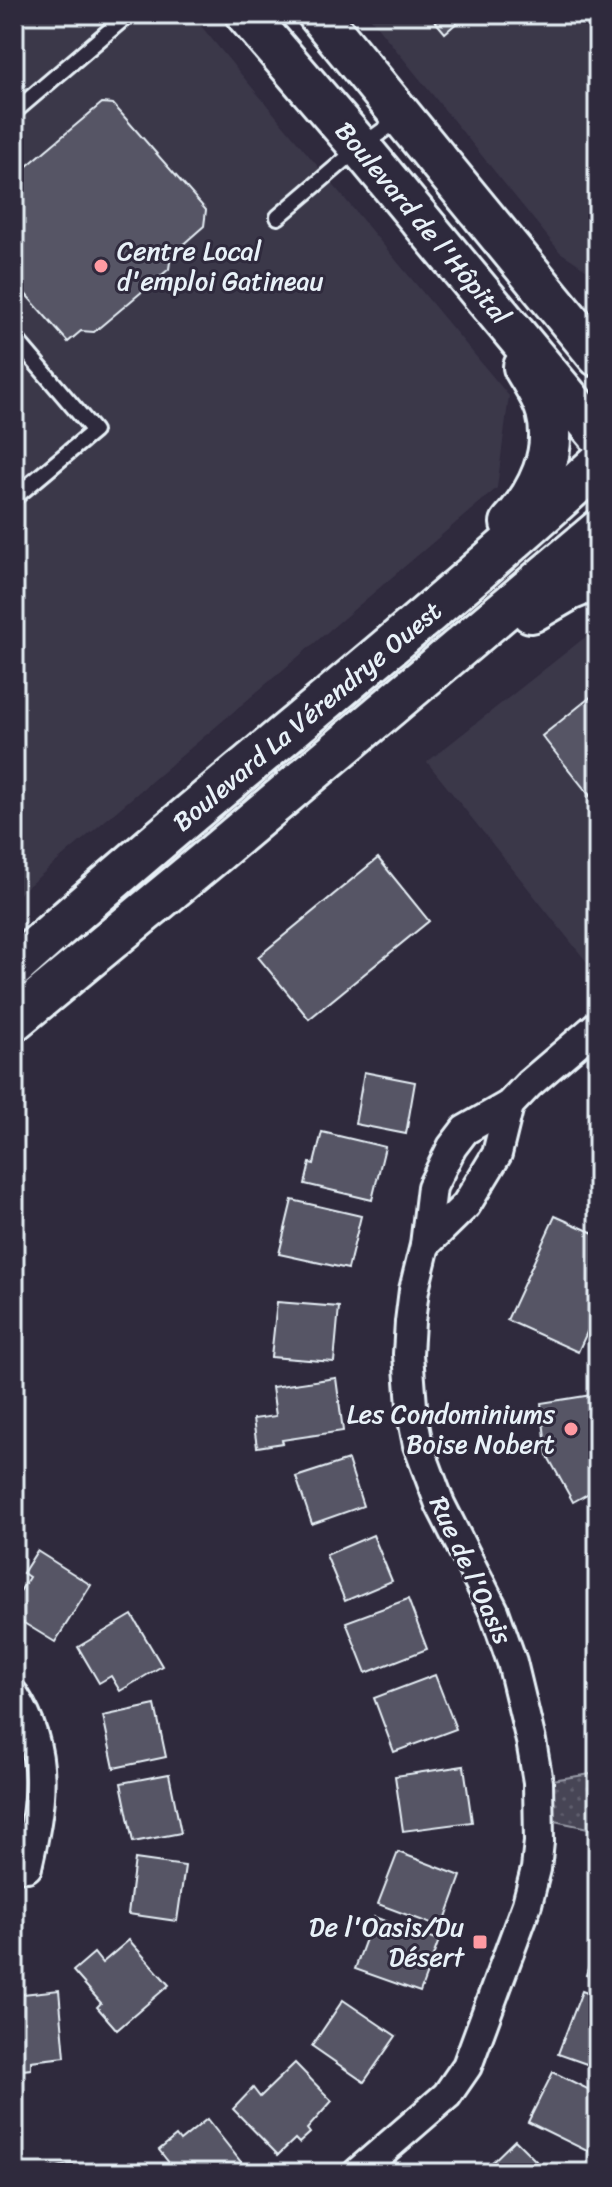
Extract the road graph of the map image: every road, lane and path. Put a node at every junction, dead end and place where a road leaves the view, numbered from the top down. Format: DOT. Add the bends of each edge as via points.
graph roads {
  1 [pos="129,14"];
  2 [pos="246,14"];
  3 [pos="318,14"];
  4 [pos="14,112"];
  5 [pos="403,116"];
  6 [pos="360,147"];
  7 [pos="278,217"];
  8 [pos="531,272"];
  9 [pos="470,278"];
  10 [pos="598,321"];
  11 [pos="14,337"];
  12 [pos="598,356"];
  13 [pos="598,434"];
  14 [pos="598,464"];
  15 [pos="14,498"];
  16 [pos="598,531"];
  17 [pos="598,578"];
  18 [pos="436,608"];
  19 [pos="448,659"];
  20 [pos="14,967"];
  21 [pos="14,1020"];
  22 [pos="598,1025"];
  23 [pos="509,1105"];
  24 [pos="425,1245"];
  25 [pos="14,1695"];
  26 [pos="27,1867"];
  27 [pos="370,2169"];
  1 -- 4 [label="lane"];
  2 -- 6 [label="main road, Boulevard de l'Hôpital"];
  3 -- 5 [label="main road, Boulevard de l'Hôpital"];
  5 -- 6 [label="lane"];
  5 -- 8 [label="main road, Boulevard de l'Hôpital"];
  6 -- 7 [label="lane"];
  6 -- 9 [label="main road, Boulevard de l'Hôpital"];
  8 -- 10 [label="main road"];
  8 -- 12 [label="main road, Boulevard de l'Hôpital"];
  9 -- 13 [label="main road, Boulevard de l'Hôpital"];
  9 -- 18 [label="main road" via="539,395 550,440 533,494"];
  11 -- 15 [label="lane" via="94,431"];
  14 -- 18 [label="main road, Boulevard La Vérendrye Ouest"];
  16 -- 19 [label="main road, Boulevard La Vérendrye Ouest"];
  17 -- 19 [label="main road"];
  18 -- 20 [label="main road, Boulevard La Vérendrye Ouest"];
  19 -- 21 [label="main road, Boulevard La Vérendrye Ouest"];
  22 -- 23 [label="street, Rue de l'Oasis"];
  23 -- 24 [label="street" via="497,1154 466,1205"];
  23 -- 24 [label="street, Rue de l'Oasis" via="465,1130 452,1147 432,1187"];
  24 -- 27 [label="street, Rue de l'Oasis" via="410,1322 413,1419 440,1504 494,1611 512,1662 538,1782 539,1842 527,1904 467,2066 447,2095"];
  25 -- 26 [label="street" via="35,1740 41,1774 39,1816"];
}
